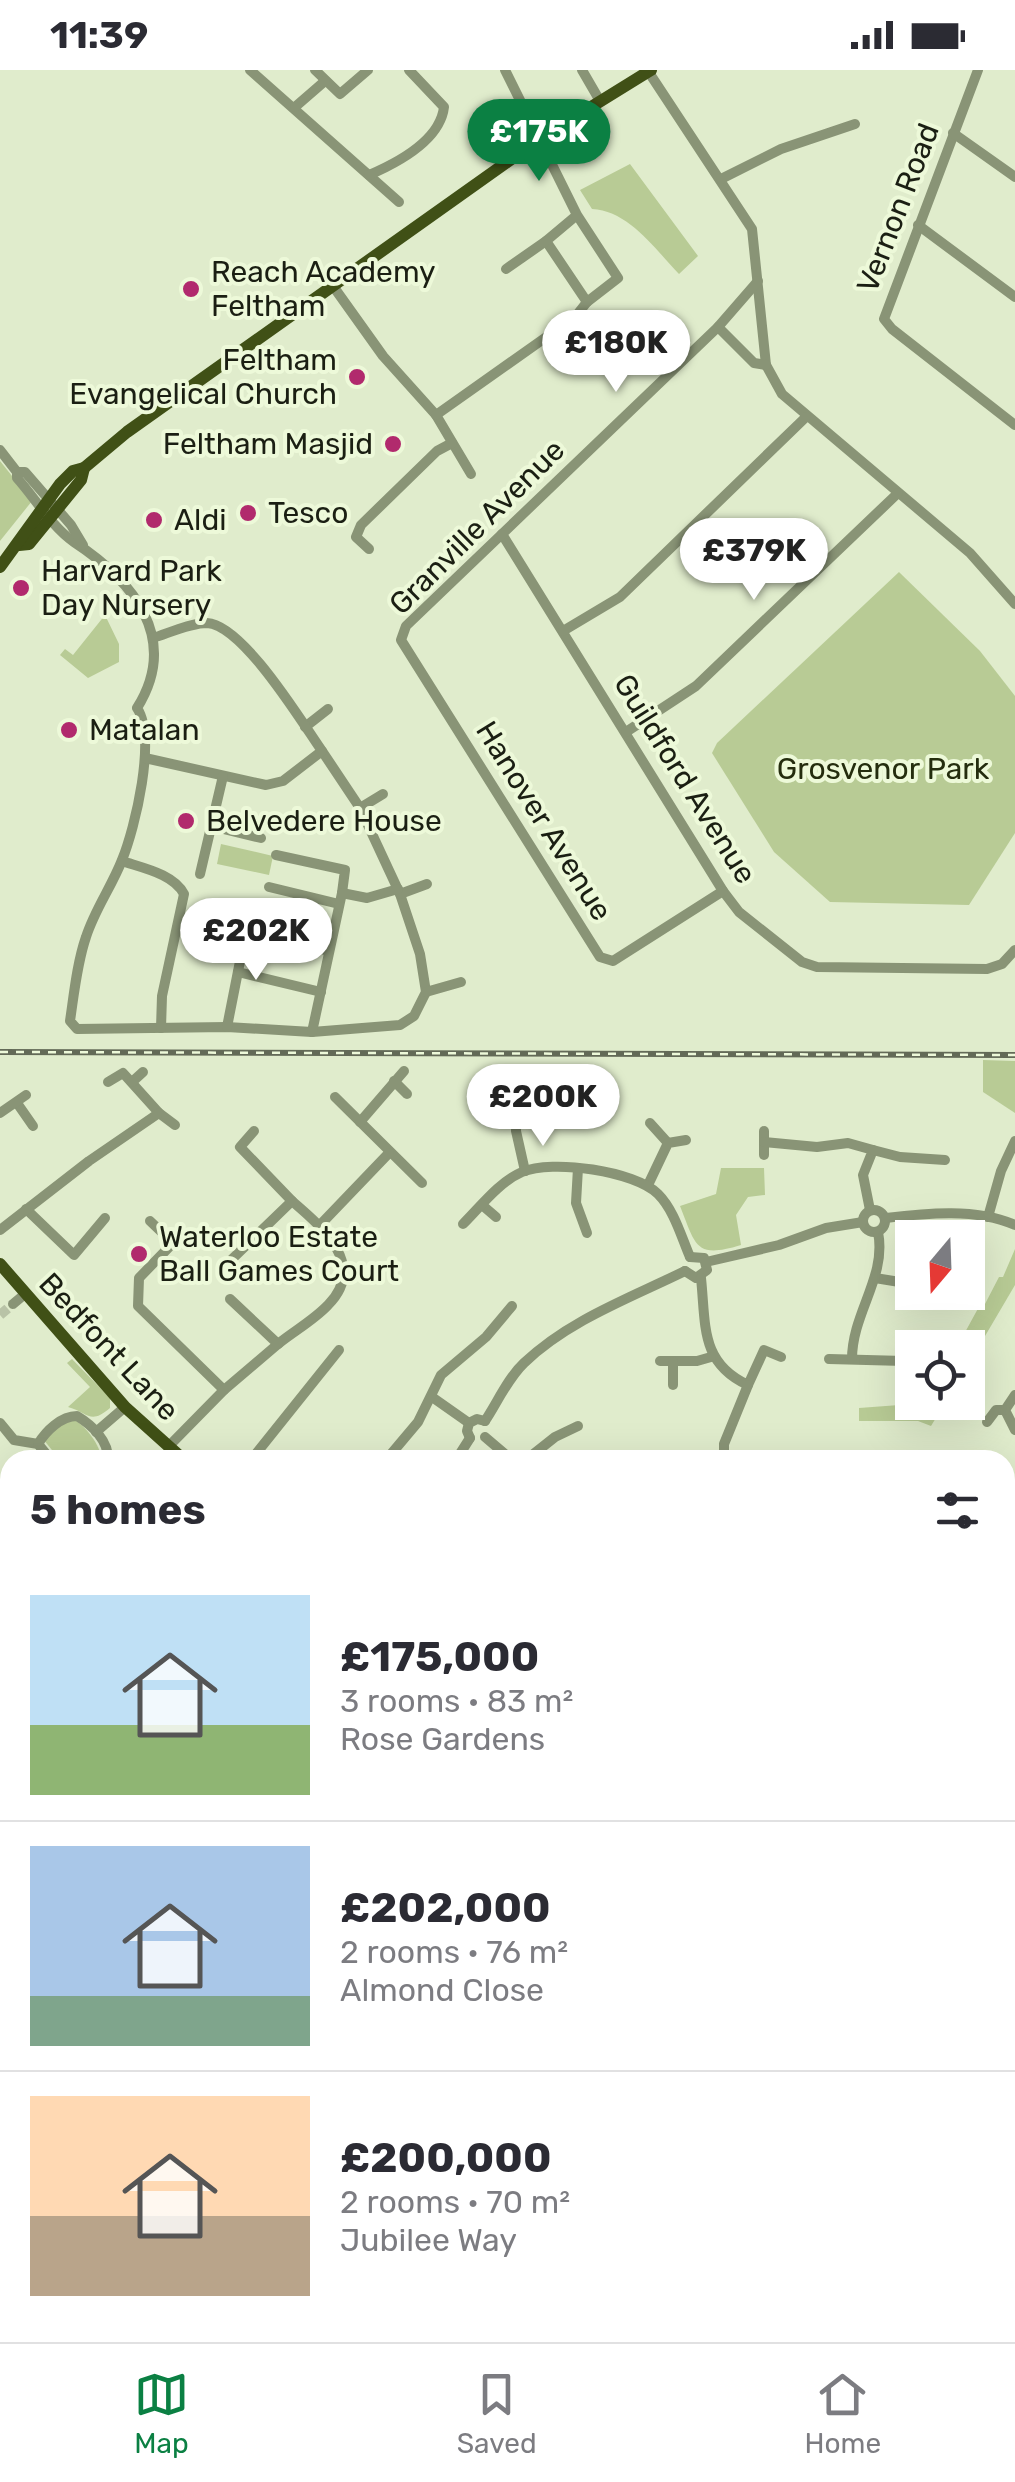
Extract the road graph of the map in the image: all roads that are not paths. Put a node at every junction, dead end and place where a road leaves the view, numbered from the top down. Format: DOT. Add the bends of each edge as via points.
graph roads {
  1 [pos="250,70"];
  2 [pos="315,70"];
  3 [pos="368,70"];
  4 [pos="409,70"];
  5 [pos="505,70"];
  6 [pos="582,70"];
  7 [pos="978,70"];
  8 [pos="650,71"];
  9 [pos="324,81"];
  10 [pos="600,101"];
  11 [pos="295,107"];
  12 [pos="855,124"];
  13 [pos="953,133"];
  14 [pos="541,138"];
  15 [pos="370,175"];
  16 [pos="1015,177"];
  17 [pos="721,179"];
  18 [pos="399,202"];
  19 [pos="578,216"];
  20 [pos="918,224"];
  21 [pos="546,241"];
  22 [pos="506,269"];
  23 [pos="758,282"];
  24 [pos="333,286"];
  25 [pos="1015,296"];
  26 [pos="587,302"];
  27 [pos="718,327"];
  28 [pos="766,366"];
  29 [pos="436,415"];
  30 [pos="806,416"];
  31 [pos="1015,424"];
  32 [pos="452,443"];
  33 [pos="0,450"];
  34 [pos="471,474"];
  35 [pos="898,494"];
  36 [pos="49,508"];
  37 [pos="502,534"];
  38 [pos="369,548"];
  39 [pos="0,567"];
  40 [pos="1015,604"];
  41 [pos="563,630"];
  42 [pos="153,638"];
  43 [pos="401,640"];
  44 [pos="328,709"];
  45 [pos="305,727"];
  46 [pos="626,732"];
  47 [pos="322,751"];
  48 [pos="144,758"];
  49 [pos="222,776"];
  50 [pos="383,794"];
  51 [pos="360,808"];
  52 [pos="211,826"];
  53 [pos="261,838"];
  54 [pos="276,855"];
  55 [pos="122,861"];
  56 [pos="200,874"];
  57 [pos="427,884"];
  58 [pos="269,887"];
  59 [pos="723,891"];
  60 [pos="399,892"];
  61 [pos="341,898"];
  62 [pos="216,914"];
  63 [pos="246,931"];
  64 [pos="1015,950"];
  65 [pos="329,951"];
  66 [pos="238,972"];
  67 [pos="462,982"];
  68 [pos="320,992"];
  69 [pos="426,992"];
  70 [pos="227,1027"];
  71 [pos="160,1028"];
  72 [pos="312,1032"];
  73 [pos="404,1071"];
  74 [pos="144,1072"];
  75 [pos="394,1081"];
  76 [pos="108,1082"];
  77 [pos="132,1082"];
  78 [pos="407,1094"];
  79 [pos="335,1097"];
  80 [pos="517,1100"];
  81 [pos="532,1112"];
  82 [pos="0,1113"];
  83 [pos="159,1113"];
  84 [pos="517,1113"];
  85 [pos="360,1122"];
  86 [pos="650,1123"];
  87 [pos="176,1125"];
  88 [pos="33,1126"];
  89 [pos="254,1131"];
  90 [pos="686,1140"];
  91 [pos="1015,1141"];
  92 [pos="668,1143"];
  93 [pos="873,1150"];
  94 [pos="390,1153"];
  95 [pos="764,1155"];
  96 [pos="945,1160"];
  97 [pos="578,1168"];
  98 [pos="525,1170"];
  99 [pos="422,1184"];
  100 [pos="648,1185"];
  101 [pos="292,1201"];
  102 [pos="482,1204"];
  103 [pos="26,1208"];
  104 [pos="870,1210"];
  105 [pos="988,1217"];
  106 [pos="105,1218"];
  107 [pos="496,1218"];
  108 [pos="886,1218"];
  109 [pos="150,1221"];
  110 [pos="863,1222"];
  111 [pos="463,1224"];
  112 [pos="320,1225"];
  113 [pos="1015,1225"];
  114 [pos="568,1229"];
  115 [pos="0,1230"];
  116 [pos="878,1232"];
  117 [pos="690,1256"];
  118 [pos="706,1262"];
  119 [pos="0,1264"];
  120 [pos="227,1264"];
  121 [pos="685,1271"];
  122 [pos="700,1278"];
  123 [pos="875,1278"];
  124 [pos="895,1281"];
  125 [pos="25,1294"];
  126 [pos="230,1299"];
  127 [pos="14,1304"];
  128 [pos="512,1306"];
  129 [pos="278,1344"];
  130 [pos="340,1350"];
  131 [pos="711,1357"];
  132 [pos="782,1357"];
  133 [pos="830,1358"];
  134 [pos="852,1359"];
  135 [pos="660,1360"];
  136 [pos="895,1360"];
  137 [pos="673,1362"];
  138 [pos="748,1385"];
  139 [pos="673,1386"];
  140 [pos="224,1390"];
  141 [pos="1015,1395"];
  142 [pos="432,1397"];
  143 [pos="125,1406"];
  144 [pos="1005,1410"];
  145 [pos="484,1421"];
  146 [pos="987,1422"];
  147 [pos="469,1423"];
  148 [pos="0,1424"];
  149 [pos="578,1426"];
  150 [pos="1015,1430"];
  151 [pos="96,1432"];
  152 [pos="485,1437"];
  153 [pos="470,1438"];
  154 [pos="38,1444"];
  155 [pos="168,1447"];
  156 [pos="43,1450"];
  157 [pos="107,1450"];
  158 [pos="172,1450"];
  159 [pos="260,1450"];
  160 [pos="394,1450"];
  161 [pos="462,1450"];
  162 [pos="500,1450"];
  163 [pos="539,1450"];
  164 [pos="724,1450"];
  1 -- 11 [label="street"];
  2 -- 9 [label="street"];
  3 -- 9 [label="street" via="340,94"];
  4 -- 15 [label="street" via="444,107 443,120 401,161"];
  5 -- 14 [label="street"];
  6 -- 10 [label="street"];
  7 -- 13 [label="street, Vernon Road"];
  8 -- 10 [label="main road"];
  8 -- 17 [label="street"];
  9 -- 11 [label="street"];
  10 -- 14 [label="main road"];
  11 -- 15 [label="street"];
  12 -- 17 [label="street"];
  13 -- 16 [label="street"];
  13 -- 20 [label="street, Vernon Road"];
  14 -- 19 [label="street"];
  14 -- 24 [label="main road"];
  15 -- 18 [label="street"];
  17 -- 23 [label="street" via="752,228"];
  19 -- 21 [label="street"];
  19 -- 26 [label="street" via="624,276"];
  20 -- 25 [label="street"];
  20 -- 31 [label="street, Vernon Road" via="884,319"];
  21 -- 22 [label="street"];
  21 -- 26 [label="street"];
  23 -- 27 [label="street, Granville Avenue"];
  23 -- 28 [label="street"];
  24 -- 29 [label="street"];
  24 -- 36 [label="main road" via="122,435"];
  26 -- 29 [label="street"];
  27 -- 28 [label="street" via="754,363"];
  27 -- 37 [label="street, Granville Avenue"];
  28 -- 30 [label="street" via="774,385"];
  29 -- 32 [label="street"];
  30 -- 35 [label="street"];
  30 -- 41 [label="street" via="620,597"];
  32 -- 34 [label="street"];
  32 -- 38 [label="street" via="361,525 356,537"];
  33 -- 36 [label="street"];
  35 -- 40 [label="street" via="970,553"];
  35 -- 46 [label="street" via="696,686"];
  36 -- 39 [label="main road" via="28,544"];
  36 -- 42 [label="street" via="77,545 125,582"];
  37 -- 41 [label="street, Guildford Avenue"];
  37 -- 43 [label="street, Granville Avenue" via="406,626"];
  41 -- 46 [label="street, Guildford Avenue"];
  42 -- 45 [label="street" via="200,623 232,633"];
  42 -- 48 [label="street" via="152,678 137,708"];
  43 -- 59 [label="street, Hanover Avenue" via="600,957 612,961"];
  44 -- 45 [label="street"];
  45 -- 47 [label="street"];
  46 -- 59 [label="street, Guildford Avenue"];
  47 -- 49 [label="street" via="278,784"];
  47 -- 51 [label="street"];
  48 -- 49 [label="street"];
  48 -- 55 [label="street"];
  49 -- 52 [label="street"];
  50 -- 51 [label="street"];
  51 -- 60 [label="street"];
  52 -- 53 [label="street"];
  52 -- 56 [label="street"];
  54 -- 61 [label="street" via="345,870"];
  55 -- 71 [label="street" via="169,879 184,894"];
  55 -- 71 [label="street" via="84,940 70,1021 83,1030"];
  57 -- 60 [label="street"];
  58 -- 61 [label="street"];
  59 -- 64 [label="street, Guildford Avenue" via="739,912 817,967 987,969"];
  60 -- 61 [label="street"];
  60 -- 69 [label="street"];
  61 -- 65 [label="street"];
  62 -- 63 [label="street" via="246,922"];
  63 -- 65 [label="street"];
  63 -- 66 [label="street"];
  65 -- 68 [label="street"];
  66 -- 68 [label="street"];
  66 -- 70 [label="street"];
  67 -- 69 [label="street"];
  68 -- 72 [label="street"];
  69 -- 72 [label="street" via="414,1016 400,1025"];
  70 -- 71 [label="street"];
  70 -- 72 [label="street"];
  73 -- 75 [label="street"];
  74 -- 77 [label="street"];
  75 -- 78 [label="street"];
  75 -- 85 [label="street"];
  76 -- 77 [label="street" via="123,1074"];
  77 -- 83 [label="street"];
  79 -- 85 [label="street"];
  80 -- 84 [label="street"];
  81 -- 84 [label="street"];
  82 -- 88 [label="street" via="22,1099"];
  83 -- 87 [label="street"];
  83 -- 103 [label="street"];
  84 -- 98 [label="street"];
  85 -- 94 [label="street"];
  86 -- 92 [label="street"];
  89 -- 101 [label="street" via="240,1147"];
  90 -- 92 [label="street"];
  91 -- 105 [label="street"];
  92 -- 100 [label="street"];
  93 -- 95 [label="street" via="764,1136"];
  93 -- 96 [label="street" via="900,1157 928,1152"];
  93 -- 104 [label="street" via="863,1176"];
  94 -- 99 [label="street"];
  94 -- 112 [label="street"];
  97 -- 98 [label="street"];
  97 -- 100 [label="street"];
  97 -- 114 [label="street" via="576,1203 585,1228"];
  98 -- 102 [label="street"];
  100 -- 117 [label="street" via="668,1206"];
  101 -- 112 [label="street"];
  101 -- 120 [label="street"];
  102 -- 107 [label="street"];
  102 -- 111 [label="street"];
  103 -- 106 [label="street" via="74,1255"];
  103 -- 115 [label="street"];
  104 -- 108 [label="street"];
  104 -- 110 [label="street"];
  105 -- 108 [label="street"];
  105 -- 113 [label="street"];
  108 -- 116 [label="street"];
  109 -- 140 [label="street" via="173,1243 139,1278 138,1306"];
  110 -- 116 [label="street"];
  110 -- 118 [label="street"];
  112 -- 129 [label="street" via="337,1245 343,1274 336,1295"];
  116 -- 123 [label="street"];
  117 -- 118 [label="street"];
  117 -- 121 [label="street"];
  118 -- 122 [label="street"];
  119 -- 125 [label="main road, Bedfont Lane"];
  121 -- 122 [label="street"];
  121 -- 145 [label="street" via="563,1333 521,1365"];
  122 -- 131 [label="street"];
  123 -- 124 [label="street"];
  123 -- 134 [label="street" via="855,1325"];
  125 -- 127 [label="street"];
  125 -- 143 [label="main road, Bedfont Lane"];
  126 -- 129 [label="street"];
  128 -- 142 [label="street" via="441,1375"];
  129 -- 140 [label="street"];
  130 -- 159 [label="street"];
  131 -- 137 [label="street"];
  131 -- 138 [label="street"];
  132 -- 138 [label="street" via="766,1347"];
  133 -- 134 [label="street"];
  134 -- 136 [label="street"];
  135 -- 137 [label="street"];
  137 -- 139 [label="street"];
  138 -- 164 [label="street"];
  140 -- 155 [label="street"];
  141 -- 144 [label="street"];
  142 -- 147 [label="street"];
  142 -- 160 [label="street"];
  143 -- 151 [label="street"];
  143 -- 155 [label="main road, Bedfont Lane"];
  144 -- 146 [label="street"];
  144 -- 150 [label="street"];
  145 -- 147 [label="street"];
  145 -- 152 [label="street"];
  147 -- 153 [label="street"];
  148 -- 154 [label="street" via="16,1442"];
  149 -- 163 [label="street"];
  151 -- 154 [label="street" via="81,1417 68,1416"];
  151 -- 157 [label="street"];
  152 -- 153 [label="street"];
  152 -- 162 [label="street"];
  153 -- 161 [label="street"];
  154 -- 156 [label="street"];
  155 -- 158 [label="main road, Bedfont Lane"];
}
